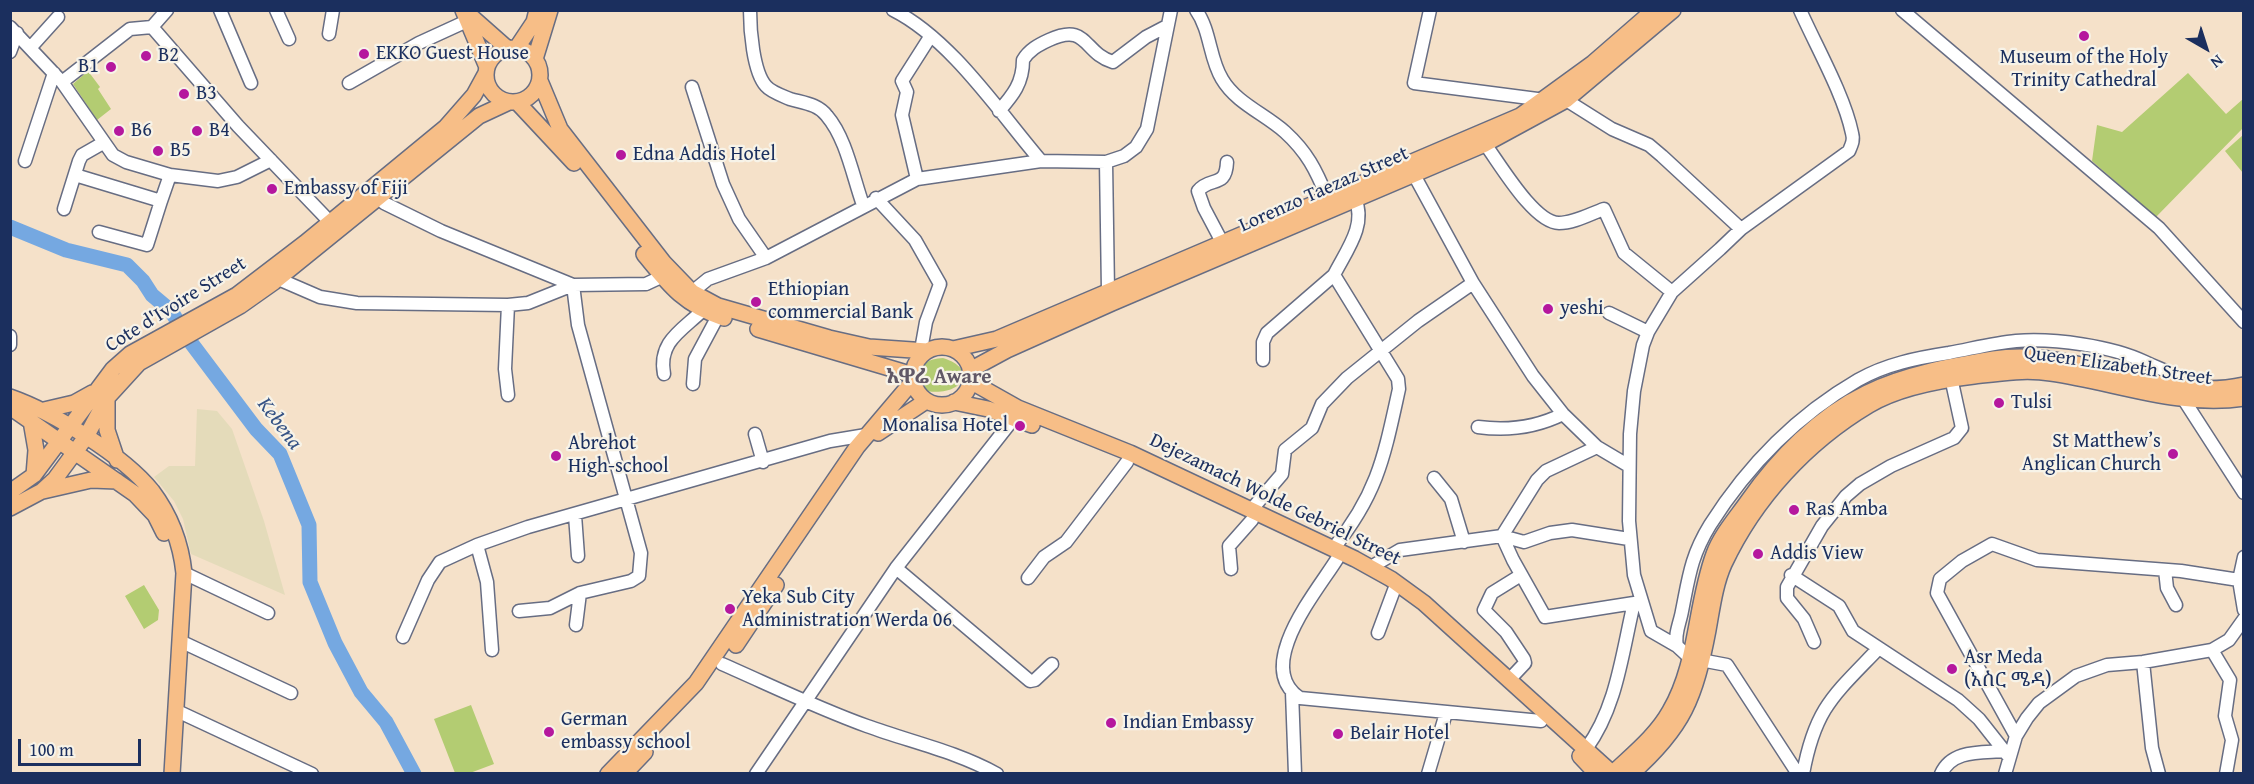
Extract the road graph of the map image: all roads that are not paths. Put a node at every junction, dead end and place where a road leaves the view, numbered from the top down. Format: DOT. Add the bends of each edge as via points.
graph roads {
  1 [pos="167,10"];
  2 [pos="276,10"];
  3 [pos="333,10"];
  4 [pos="537,10"];
  5 [pos="550,10"];
  6 [pos="750,10"];
  7 [pos="893,10"];
  8 [pos="1171,10"];
  9 [pos="1196,10"];
  10 [pos="1430,10"];
  11 [pos="1654,10"];
  12 [pos="1673,10"];
  13 [pos="1800,10"];
  14 [pos="1902,10"];
  15 [pos="222,11"];
  16 [pos="465,14"];
  17 [pos="915,15"];
  18 [pos="58,17"];
  19 [pos="1167,26"];
  20 [pos="152,27"];
  21 [pos="14,30"];
  22 [pos="329,34"];
  23 [pos="930,37"];
  24 [pos="289,39"];
  25 [pos="31,47"];
  26 [pos="512,49"];
  27 [pos="10,52"];
  28 [pos="535,59"];
  29 [pos="486,70"];
  30 [pos="58,78"];
  31 [pos="540,81"];
  32 [pos="349,82"];
  33 [pos="251,83"];
  34 [pos="692,87"];
  35 [pos="1545,100"];
  36 [pos="1566,100"];
  37 [pos="513,102"];
  38 [pos="999,111"];
  39 [pos="479,116"];
  40 [pos="103,143"];
  41 [pos="1485,144"];
  42 [pos="271,160"];
  43 [pos="25,161"];
  44 [pos="1041,161"];
  45 [pos="1106,162"];
  46 [pos="1227,162"];
  47 [pos="1413,173"];
  48 [pos="75,175"];
  49 [pos="170,175"];
  50 [pos="917,179"];
  51 [pos="1327,197"];
  52 [pos="876,198"];
  53 [pos="1355,199"];
  54 [pos="161,201"];
  55 [pos="384,203"];
  56 [pos="862,205"];
  57 [pos="64,208"];
  58 [pos="1292,219"];
  59 [pos="330,222"];
  60 [pos="1741,230"];
  61 [pos="99,232"];
  62 [pos="1222,242"];
  63 [pos="766,258"];
  64 [pos="1334,274"];
  65 [pos="661,277"];
  66 [pos="278,281"];
  67 [pos="1473,283"];
  68 [pos="573,285"];
  69 [pos="1108,291"];
  70 [pos="692,292"];
  71 [pos="1672,292"];
  72 [pos="508,305"];
  73 [pos="702,311"];
  74 [pos="1609,313"];
  75 [pos="718,316"];
  76 [pos="207,319"];
  77 [pos="2244,322"];
  78 [pos="1648,332"];
  79 [pos="10,336"];
  80 [pos="10,345"];
  81 [pos="953,349"];
  82 [pos="924,351"];
  83 [pos="1380,351"];
  84 [pos="1263,360"];
  85 [pos="664,374"];
  86 [pos="1950,374"];
  87 [pos="970,375"];
  88 [pos="913,378"];
  89 [pos="693,384"];
  90 [pos="2244,385"];
  91 [pos="2183,393"];
  92 [pos="102,394"];
  93 [pos="508,395"];
  94 [pos="2220,396"];
  95 [pos="10,397"];
  96 [pos="2244,398"];
  97 [pos="926,401"];
  98 [pos="954,402"];
  99 [pos="10,407"];
  100 [pos="44,410"];
  101 [pos="1563,414"];
  102 [pos="1014,418"];
  103 [pos="32,421"];
  104 [pos="71,426"];
  105 [pos="1478,427"];
  106 [pos="755,434"];
  107 [pos="866,435"];
  108 [pos="86,437"];
  109 [pos="58,442"];
  110 [pos="1597,447"];
  111 [pos="75,453"];
  112 [pos="117,460"];
  113 [pos="763,462"];
  114 [pos="1126,462"];
  115 [pos="1629,466"];
  116 [pos="34,475"];
  117 [pos="1434,478"];
  118 [pos="117,481"];
  119 [pos="42,491"];
  120 [pos="10,492"];
  121 [pos="2244,493"];
  122 [pos="626,501"];
  123 [pos="10,508"];
  124 [pos="1252,514"];
  125 [pos="575,515"];
  126 [pos="1502,536"];
  127 [pos="1629,538"];
  128 [pos="1464,542"];
  129 [pos="477,545"];
  130 [pos="1335,554"];
  131 [pos="578,556"];
  132 [pos="2244,556"];
  133 [pos="1371,567"];
  134 [pos="896,568"];
  135 [pos="1231,569"];
  136 [pos="2165,570"];
  137 [pos="184,573"];
  138 [pos="1521,575"];
  139 [pos="1791,575"];
  140 [pos="1028,578"];
  141 [pos="2239,580"];
  142 [pos="1394,590"];
  143 [pos="580,593"];
  144 [pos="1637,602"];
  145 [pos="2176,605"];
  146 [pos="2244,610"];
  147 [pos="519,611"];
  148 [pos="268,613"];
  149 [pos="2244,619"];
  150 [pos="576,625"];
  151 [pos="738,632"];
  152 [pos="1378,633"];
  153 [pos="403,637"];
  154 [pos="180,641"];
  155 [pos="1814,642"];
  156 [pos="1677,646"];
  157 [pos="1878,649"];
  158 [pos="492,650"];
  159 [pos="2212,650"];
  160 [pos="1696,660"];
  161 [pos="2143,662"];
  162 [pos="722,664"];
  163 [pos="1052,664"];
  164 [pos="172,673"];
  165 [pos="1509,680"];
  166 [pos="1292,692"];
  167 [pos="291,693"];
  168 [pos="805,700"];
  169 [pos="176,710"];
  170 [pos="1446,713"];
  171 [pos="1541,721"];
  172 [pos="2016,736"];
  173 [pos="1586,749"];
  174 [pos="2006,754"];
  175 [pos="1612,773"];
  176 [pos="163,774"];
  177 [pos="172,774"];
  178 [pos="312,774"];
  179 [pos="609,774"];
  180 [pos="624,774"];
  181 [pos="756,774"];
  182 [pos="997,774"];
  183 [pos="1295,774"];
  184 [pos="1428,774"];
  185 [pos="1597,774"];
  186 [pos="1631,774"];
  187 [pos="1798,774"];
  188 [pos="1803,774"];
  189 [pos="1941,774"];
  190 [pos="2005,774"];
  191 [pos="2159,774"];
  192 [pos="2226,774"];
  1 -- 20 [label="street"];
  2 -- 24 [label="street"];
  3 -- 22 [label="street"];
  4 -- 26 [label="main road" via="534,22"];
  5 -- 28 [label="main road"];
  6 -- 56 [label="street" via="751,41 766,87 813,105 827,115"];
  7 -- 17 [label="street"];
  8 -- 19 [label="street"];
  9 -- 51 [label="street" via="1221,79 1231,92 1285,132 1313,163"];
  10 -- 35 [label="street" via="1413,83"];
  11 -- 35 [label="main road, Lorenzo Taezaz Street"];
  12 -- 36 [label="main road, Lorenzo Taezaz Street"];
  13 -- 60 [label="street" via="1839,97 1853,142 1849,151"];
  14 -- 77 [label="street" via="2159,228"];
  15 -- 33 [label="street"];
  16 -- 26 [label="main road"];
  16 -- 29 [label="main road"];
  16 -- 32 [label="street"];
  17 -- 23 [label="street"];
  18 -- 25 [label="street"];
  19 -- 38 [label="street" via="1113,62 1071,33 1036,46 1023,60 1018,88"];
  19 -- 45 [label="street" via="1147,129 1136,147"];
  20 -- 30 [label="street" via="130,29"];
  20 -- 42 [label="street"];
  21 -- 25 [label="street"];
  21 -- 27 [label="street"];
  23 -- 38 [label="street"];
  23 -- 50 [label="street" via="902,81 907,92 902,115"];
  25 -- 30 [label="street"];
  26 -- 28 [label="main road"];
  26 -- 29 [label="main road" via="494,57"];
  28 -- 31 [label="main road"];
  29 -- 37 [label="main road" via="494,95"];
  29 -- 59 [label="main road, Cote d'Ivoire Street" via="461,113"];
  30 -- 40 [label="street"];
  30 -- 43 [label="street"];
  31 -- 37 [label="main road" via="532,95"];
  31 -- 70 [label="main road" via="560,129 664,263"];
  34 -- 63 [label="street" via="723,184"];
  35 -- 51 [label="main road, Lorenzo Taezaz Street" via="1501,124"];
  36 -- 41 [label="main road, Lorenzo Taezaz Street"];
  36 -- 60 [label="street" via="1649,145"];
  37 -- 39 [label="main road, Cote d'Ivoire Street"];
  37 -- 65 [label="main road" via="574,163"];
  38 -- 44 [label="street"];
  39 -- 55 [label="main road, Cote d'Ivoire Street" via="469,132"];
  39 -- 66 [label="main road, Cote d'Ivoire Street"];
  40 -- 48 [label="street" via="82,155"];
  40 -- 49 [label="street" via="126,162"];
  41 -- 47 [label="main road, Lorenzo Taezaz Street"];
  41 -- 71 [label="street" via="1547,220 1559,223 1604,209 1624,253"];
  42 -- 49 [label="street" via="237,177 218,181"];
  42 -- 59 [label="street"];
  44 -- 45 [label="street"];
  44 -- 50 [label="street"];
  45 -- 69 [label="street"];
  46 -- 62 [label="street" via="1227,171 1220,180 1198,190"];
  47 -- 53 [label="main road, Lorenzo Taezaz Street"];
  47 -- 67 [label="street"];
  48 -- 54 [label="street"];
  48 -- 57 [label="street"];
  49 -- 54 [label="street"];
  50 -- 52 [label="street"];
  51 -- 58 [label="main road, Lorenzo Taezaz Street"];
  52 -- 56 [label="street"];
  52 -- 82 [label="street" via="915,240 940,284 926,322"];
  53 -- 58 [label="main road, Lorenzo Taezaz Street"];
  53 -- 64 [label="street" via="1360,217"];
  54 -- 61 [label="street" via="147,245"];
  55 -- 66 [label="main road, Cote d'Ivoire Street"];
  55 -- 68 [label="street"];
  56 -- 63 [label="street"];
  58 -- 62 [label="main road, Lorenzo Taezaz Street"];
  58 -- 87 [label="main road, Lorenzo Taezaz Street" via="1002,352"];
  59 -- 76 [label="main road, Cote d'Ivoire Street"];
  60 -- 71 [label="street"];
  62 -- 69 [label="main road, Lorenzo Taezaz Street"];
  63 -- 70 [label="street" via="708,279"];
  64 -- 83 [label="street"];
  64 -- 84 [label="street" via="1267,333"];
  65 -- 68 [label="street" via="646,284"];
  65 -- 73 [label="main road"];
  66 -- 72 [label="street" via="320,297 357,303"];
  66 -- 76 [label="main road, Cote d'Ivoire Street"];
  67 -- 83 [label="street"];
  67 -- 101 [label="street" via="1533,376"];
  68 -- 72 [label="street" via="528,303"];
  68 -- 122 [label="street" via="578,325"];
  69 -- 81 [label="main road, Lorenzo Taezaz Street" via="997,339"];
  70 -- 82 [label="main road" via="718,306 829,338"];
  71 -- 78 [label="street"];
  72 -- 93 [label="street"];
  73 -- 75 [label="main road"];
  73 -- 85 [label="street" via="670,341 661,359"];
  74 -- 78 [label="street"];
  75 -- 88 [label="main road"];
  75 -- 89 [label="street" via="695,358"];
  76 -- 92 [label="main road, Cote d'Ivoire Street" via="159,345"];
  78 -- 115 [label="street" via="1634,391"];
  79 -- 80 [label="street"];
  81 -- 82 [label="main road"];
  81 -- 87 [label="main road" via="964,357"];
  82 -- 88 [label="main road"];
  83 -- 124 [label="street" via="1327,397 1312,428 1285,450 1282,474"];
  83 -- 130 [label="street" via="1398,379 1399,389 1383,463 1369,499"];
  86 -- 91 [label="main road, Queen Elizabeth Street" via="1995,359 2021,357 2095,369"];
  86 -- 139 [label="street" via="1962,428 1954,438 1860,484 1827,518"];
  86 -- 160 [label="main road, Queen Elizabeth Street" via="1881,386 1865,394 1821,423 1776,465 1715,552 1703,589"];
  87 -- 98 [label="main road" via="962,397"];
  87 -- 124 [label="main road, Dejezamach Wolde Gebriel Street" via="1018,408 1130,453"];
  88 -- 97 [label="main road"];
  88 -- 107 [label="main road"];
  90 -- 94 [label="main road, Queen Elizabeth Street"];
  91 -- 94 [label="main road, Queen Elizabeth Street"];
  91 -- 121 [label="street"];
  91 -- 156 [label="street" via="2174,374 2110,349 2038,341 1921,357 1859,379 1812,411 1763,453 1717,514 1697,544 1690,567 1675,637"];
  92 -- 100 [label="main road"];
  92 -- 104 [label="main road, Cote d'Ivoire Street"];
  92 -- 108 [label="main road, Cote d'Ivoire Street"];
  92 -- 112 [label="main road" via="107,430"];
  94 -- 96 [label="main road, Queen Elizabeth Street"];
  95 -- 100 [label="main road"];
  97 -- 98 [label="main road"];
  97 -- 151 [label="main road" via="874,437"];
  98 -- 102 [label="main road, Dejezamach Wolde Gebriel Street"];
  99 -- 103 [label="main road"];
  100 -- 104 [label="main road"];
  101 -- 105 [label="street" via="1526,427"];
  101 -- 110 [label="street"];
  102 -- 114 [label="main road, Dejezamach Wolde Gebriel Street"];
  102 -- 134 [label="street"];
  103 -- 109 [label="main road"];
  103 -- 116 [label="main road"];
  104 -- 108 [label="main road"];
  104 -- 109 [label="main road, Cote d'Ivoire Street"];
  106 -- 113 [label="street"];
  107 -- 113 [label="street" via="830,441"];
  107 -- 151 [label="main road"];
  108 -- 111 [label="main road, Cote d'Ivoire Street"];
  108 -- 112 [label="main road"];
  109 -- 111 [label="main road"];
  109 -- 116 [label="main road, Cote d'Ivoire Street"];
  110 -- 115 [label="street"];
  110 -- 126 [label="street" via="1546,471"];
  111 -- 118 [label="main road"];
  111 -- 119 [label="main road, Cote d'Ivoire Street"];
  112 -- 137 [label="main road" via="137,475 163,507 182,551"];
  113 -- 122 [label="street"];
  114 -- 124 [label="main road, Dejezamach Wolde Gebriel Street"];
  114 -- 140 [label="street" via="1066,542 1044,557"];
  115 -- 127 [label="street"];
  116 -- 120 [label="main road, Cote d'Ivoire Street"];
  117 -- 128 [label="street" via="1451,499"];
  118 -- 119 [label="main road" via="91,480"];
  118 -- 164 [label="main road" via="155,515 172,554"];
  119 -- 123 [label="main road"];
  122 -- 125 [label="street"];
  122 -- 143 [label="street" via="641,553 639,576"];
  124 -- 130 [label="main road, Dejezamach Wolde Gebriel Street"];
  124 -- 135 [label="street" via="1229,546"];
  125 -- 129 [label="street"];
  125 -- 131 [label="street"];
  126 -- 127 [label="street" via="1524,542 1572,530"];
  126 -- 128 [label="street"];
  126 -- 138 [label="street"];
  127 -- 144 [label="street"];
  128 -- 133 [label="street" via="1400,550"];
  129 -- 153 [label="street" via="440,562"];
  129 -- 158 [label="street" via="487,582"];
  130 -- 133 [label="main road, Dejezamach Wolde Gebriel Street"];
  130 -- 142 [label="main road, Dejezamach Wolde Gebriel Street"];
  130 -- 166 [label="street" via="1291,630 1285,668"];
  132 -- 141 [label="street"];
  133 -- 165 [label="main road, Dejezamach Wolde Gebriel Street" via="1424,603"];
  134 -- 163 [label="street" via="1030,681"];
  134 -- 168 [label="street"];
  136 -- 141 [label="street"];
  136 -- 145 [label="street" via="2166,588"];
  136 -- 172 [label="street" via="2037,560 1992,544 1940,579 1937,593"];
  137 -- 148 [label="street"];
  137 -- 154 [label="main road"];
  138 -- 144 [label="street" via="1545,617"];
  138 -- 165 [label="street" via="1492,593 1484,610 1524,658 1525,663"];
  139 -- 155 [label="street" via="1787,598 1804,619"];
  139 -- 157 [label="street" via="1839,606 1853,631"];
  141 -- 146 [label="street"];
  142 -- 152 [label="street"];
  142 -- 171 [label="main road, Dejezamach Wolde Gebriel Street"];
  143 -- 147 [label="street" via="550,608"];
  143 -- 150 [label="street"];
  144 -- 156 [label="street" via="1651,631"];
  144 -- 173 [label="street" via="1610,706"];
  149 -- 159 [label="street" via="2229,640"];
  151 -- 162 [label="main road"];
  151 -- 179 [label="main road" via="688,692"];
  154 -- 164 [label="main road"];
  154 -- 167 [label="street"];
  156 -- 160 [label="street"];
  157 -- 174 [label="street" via="1958,700 1979,719"];
  157 -- 188 [label="street" via="1841,685 1826,706 1814,729"];
  159 -- 161 [label="street"];
  159 -- 192 [label="street" via="2230,680 2225,716 2232,741"];
  160 -- 175 [label="main road, Queen Elizabeth Street" via="1671,710 1643,745"];
  160 -- 186 [label="main road, Queen Elizabeth Street" via="1686,711 1672,732"];
  160 -- 187 [label="street" via="1717,662 1731,670"];
  161 -- 172 [label="street" via="2107,665 2076,676 2039,704"];
  161 -- 191 [label="street" via="2152,748"];
  162 -- 168 [label="street"];
  162 -- 180 [label="main road"];
  164 -- 169 [label="main road"];
  164 -- 176 [label="main road"];
  165 -- 173 [label="main road, Dejezamach Wolde Gebriel Street"];
  166 -- 170 [label="street" via="1300,698"];
  166 -- 183 [label="street"];
  168 -- 181 [label="street"];
  168 -- 182 [label="street" via="868,727 970,759"];
  169 -- 177 [label="main road"];
  169 -- 178 [label="street"];
  170 -- 171 [label="street"];
  170 -- 184 [label="street"];
  171 -- 185 [label="main road, Dejezamach Wolde Gebriel Street"];
  172 -- 174 [label="street"];
  173 -- 175 [label="main road, Dejezamach Wolde Gebriel Street"];
  174 -- 189 [label="street" via="1963,754"];
  174 -- 190 [label="street"];
}
